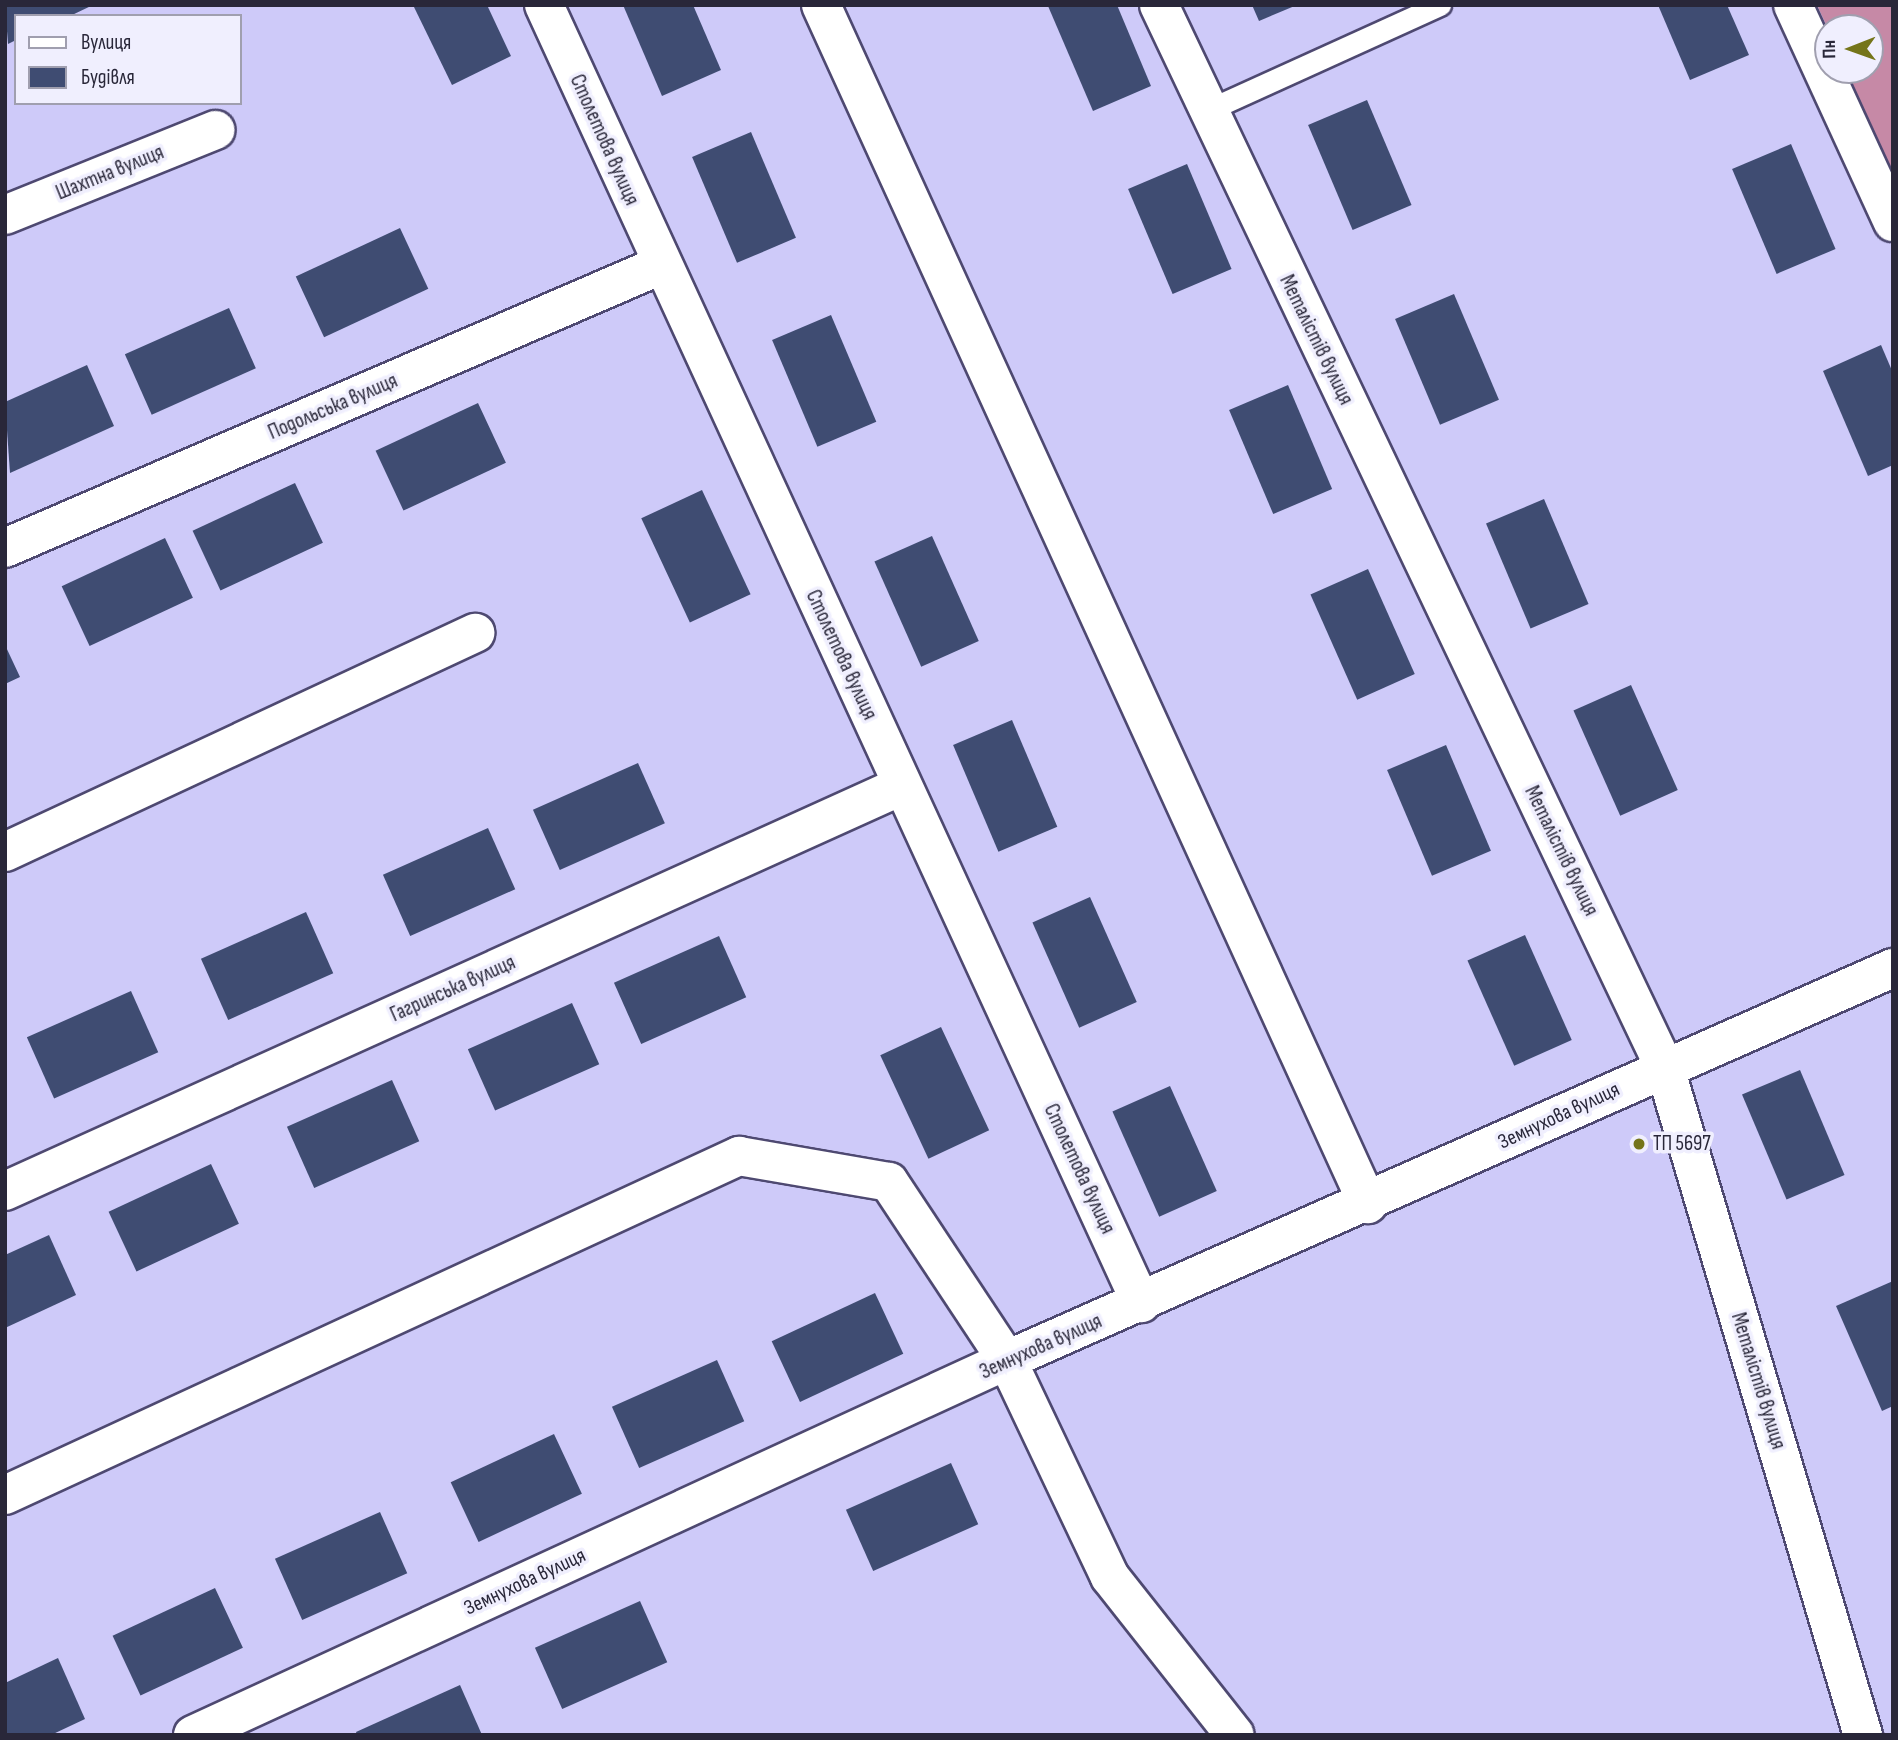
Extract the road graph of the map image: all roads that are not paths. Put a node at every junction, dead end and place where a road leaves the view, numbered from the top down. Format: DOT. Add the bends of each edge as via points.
graph roads {
  1 [pos="544,5"];
  2 [pos="821,5"];
  3 [pos="1159,5"];
  4 [pos="1440,5"];
  5 [pos="1793,5"];
  6 [pos="1206,111"];
  7 [pos="215,130"];
  8 [pos="5,215"];
  9 [pos="1893,222"];
  10 [pos="661,265"];
  11 [pos="5,548"];
  12 [pos="475,633"];
  13 [pos="901,786"];
  14 [pos="5,852"];
  15 [pos="1893,968"];
  16 [pos="1665,1068"];
  17 [pos="5,1191"];
  18 [pos="1368,1204"];
  19 [pos="1141,1303"];
  20 [pos="1007,1360"];
  21 [pos="5,1495"];
  22 [pos="193,1735"];
  23 [pos="1235,1735"];
  24 [pos="1863,1735"];
  1 -- 10 [label="street, Столетова вулиця"];
  2 -- 18 [label="street"];
  3 -- 6 [label="street, Металістів вулиця"];
  4 -- 6 [label="lane"];
  5 -- 9 [label="street"];
  6 -- 16 [label="street, Металістів вулиця"];
  7 -- 8 [label="street, Шахтна вулиця"];
  10 -- 11 [label="street, Подольська вулиця"];
  10 -- 13 [label="street, Столетова вулиця"];
  12 -- 14 [label="street"];
  13 -- 17 [label="street, Гагринська вулиця"];
  13 -- 19 [label="street, Столетова вулиця"];
  15 -- 16 [label="street, Земнухова вулиця"];
  16 -- 18 [label="street, Земнухова вулиця"];
  16 -- 24 [label="street, Металістів вулиця"];
  18 -- 19 [label="street, Земнухова вулиця"];
  19 -- 20 [label="street, Земнухова вулиця"];
  20 -- 21 [label="street" via="889,1182 739,1156"];
  20 -- 22 [label="street, Земнухова вулиця"];
  20 -- 23 [label="street" via="1110,1577"];
}
